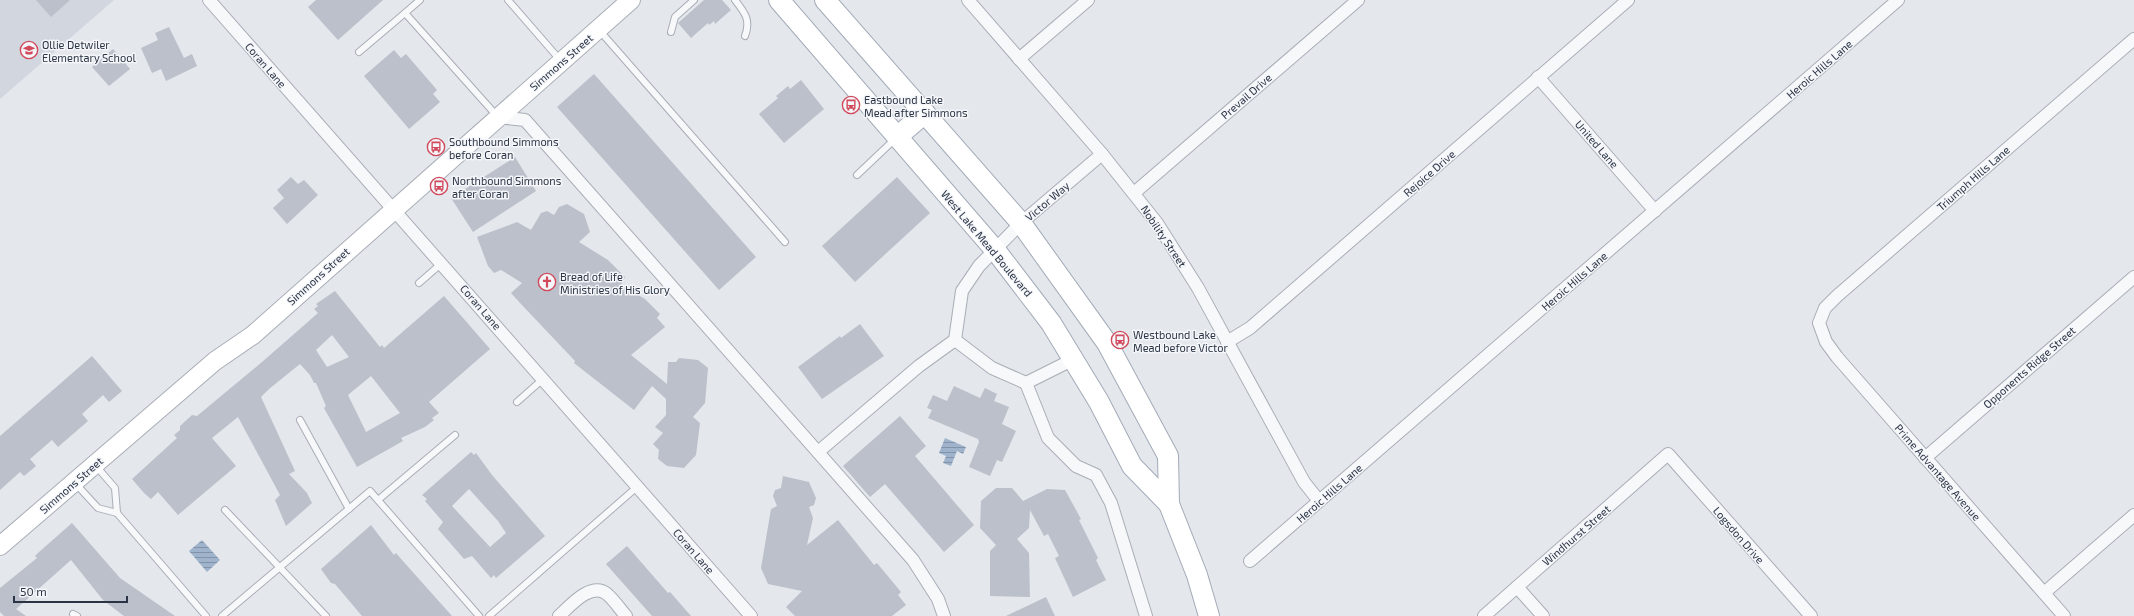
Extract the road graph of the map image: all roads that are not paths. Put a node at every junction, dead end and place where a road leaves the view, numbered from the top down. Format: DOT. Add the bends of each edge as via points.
graph roads {
  1 [pos="209,0"];
  2 [pos="420,0"];
  3 [pos="631,0"];
  4 [pos="694,0"];
  5 [pos="735,0"];
  6 [pos="779,0"];
  7 [pos="825,0"];
  8 [pos="968,0"];
  9 [pos="1088,0"];
  10 [pos="1358,0"];
  11 [pos="1628,0"];
  12 [pos="1898,0"];
  13 [pos="511,1"];
  14 [pos="405,13"];
  15 [pos="598,29"];
  16 [pos="671,32"];
  17 [pos="745,36"];
  18 [pos="2134,39"];
  19 [pos="359,52"];
  20 [pos="1019,59"];
  21 [pos="562,61"];
  22 [pos="1538,77"];
  23 [pos="925,113"];
  24 [pos="498,117"];
  25 [pos="898,137"];
  26 [pos="1102,154"];
  27 [pos="857,175"];
  28 [pos="1134,193"];
  29 [pos="393,209"];
  30 [pos="1655,211"];
  31 [pos="1021,223"];
  32 [pos="785,242"];
  33 [pos="996,251"];
  34 [pos="442,263"];
  35 [pos="2134,277"];
  36 [pos="419,283"];
  37 [pos="1819,323"];
  38 [pos="955,340"];
  39 [pos="1227,342"];
  40 [pos="1074,360"];
  41 [pos="543,379"];
  42 [pos="1026,383"];
  43 [pos="517,402"];
  44 [pos="300,420"];
  45 [pos="455,435"];
  46 [pos="818,452"];
  47 [pos="1668,454"];
  48 [pos="1925,458"];
  49 [pos="95,464"];
  50 [pos="74,482"];
  51 [pos="637,487"];
  52 [pos="378,500"];
  53 [pos="1319,501"];
  54 [pos="1169,504"];
  55 [pos="349,509"];
  56 [pos="225,510"];
  57 [pos="117,513"];
  58 [pos="2134,515"];
  59 [pos="0,546"];
  60 [pos="1250,561"];
  61 [pos="280,568"];
  62 [pos="1517,587"];
  63 [pos="2044,593"];
  64 [pos="206,616"];
  65 [pos="222,616"];
  66 [pos="326,616"];
  67 [pos="479,616"];
  68 [pos="489,616"];
  69 [pos="559,616"];
  70 [pos="626,616"];
  71 [pos="751,616"];
  72 [pos="944,616"];
  73 [pos="1146,616"];
  74 [pos="1209,616"];
  75 [pos="1484,616"];
  76 [pos="1543,616"];
  77 [pos="1811,616"];
  78 [pos="2064,616"];
  1 -- 29 [label="street, Coran Lane"];
  2 -- 14 [label="lane"];
  3 -- 15 [label="main road, Simmons Street"];
  4 -- 16 [label="lane" via="674,17"];
  5 -- 17 [label="lane" via="749,26"];
  6 -- 25 [label="main road, West Lake Mead Boulevard"];
  7 -- 23 [label="main road, West Lake Mead Boulevard"];
  8 -- 20 [label="street, Nobility Street"];
  9 -- 20 [label="street"];
  10 -- 28 [label="street, Prevail Drive"];
  11 -- 22 [label="street, Rejoice Drive"];
  12 -- 30 [label="street, Heroic Hills Lane"];
  13 -- 21 [label="lane"];
  14 -- 19 [label="lane"];
  14 -- 24 [label="lane"];
  15 -- 21 [label="main road, Simmons Street"];
  15 -- 32 [label="lane"];
  18 -- 37 [label="street, Triumph Hills Lane" via="1836,296 1825,308"];
  20 -- 26 [label="street, Nobility Street"];
  21 -- 24 [label="main road, Simmons Street"];
  22 -- 30 [label="street, United Lane"];
  22 -- 39 [label="street, Rejoice Drive" via="1250,328"];
  23 -- 25 [label="main road"];
  23 -- 31 [label="main road, West Lake Mead Boulevard"];
  24 -- 29 [label="main road, Simmons Street"];
  24 -- 46 [label="street" via="525,120"];
  25 -- 27 [label="lane"];
  25 -- 33 [label="main road, West Lake Mead Boulevard"];
  26 -- 28 [label="street, Nobility Street"];
  26 -- 31 [label="street, Victor Way"];
  28 -- 39 [label="street, Nobility Street" via="1178,255"];
  29 -- 34 [label="street, Coran Lane"];
  29 -- 49 [label="main road, Simmons Street" via="253,335 215,361"];
  30 -- 53 [label="street, Heroic Hills Lane"];
  31 -- 33 [label="street, Victor Way"];
  31 -- 54 [label="main road, West Lake Mead Boulevard" via="1092,319 1121,366 1168,456"];
  33 -- 38 [label="street, Victor Way" via="979,266 962,291"];
  33 -- 40 [label="main road, West Lake Mead Boulevard" via="1034,299"];
  34 -- 36 [label="lane"];
  34 -- 41 [label="street, Coran Lane"];
  35 -- 48 [label="street, Opponents Ridge Street"];
  37 -- 48 [label="street, Prime Advantage Avenue" via="1831,350"];
  38 -- 42 [label="street" via="992,368"];
  38 -- 46 [label="street" via="919,366"];
  39 -- 53 [label="street, Nobility Street" via="1304,482"];
  40 -- 42 [label="street"];
  40 -- 54 [label="main road, West Lake Mead Boulevard" via="1132,466"];
  41 -- 43 [label="lane"];
  41 -- 51 [label="street, Coran Lane"];
  42 -- 73 [label="street" via="1048,438 1076,466 1096,475 1111,504"];
  44 -- 55 [label="lane"];
  45 -- 52 [label="lane"];
  46 -- 72 [label="street" via="913,560 938,598"];
  47 -- 62 [label="street, Windhurst Street"];
  47 -- 77 [label="street, Logsdon Drive"];
  48 -- 63 [label="street, Prime Advantage Avenue"];
  49 -- 50 [label="main road, Simmons Street"];
  49 -- 57 [label="lane" via="115,488"];
  50 -- 57 [label="lane" via="98,508"];
  50 -- 59 [label="main road, Simmons Street"];
  51 -- 68 [label="lane"];
  51 -- 71 [label="street, Coran Lane"];
  52 -- 55 [label="lane" via="370,491"];
  52 -- 67 [label="lane"];
  53 -- 60 [label="street, Heroic Hills Lane"];
  54 -- 74 [label="main road, West Lake Mead Boulevard" via="1197,575"];
  55 -- 61 [label="lane"];
  56 -- 61 [label="lane"];
  57 -- 64 [label="lane"];
  58 -- 63 [label="street"];
  61 -- 65 [label="lane"];
  61 -- 66 [label="lane"];
  62 -- 75 [label="street, Windhurst Street"];
  62 -- 76 [label="street"];
  63 -- 78 [label="street, Prime Advantage Avenue"];
  69 -- 70 [label="street" via="584,594 598,591 607,593"];
}
